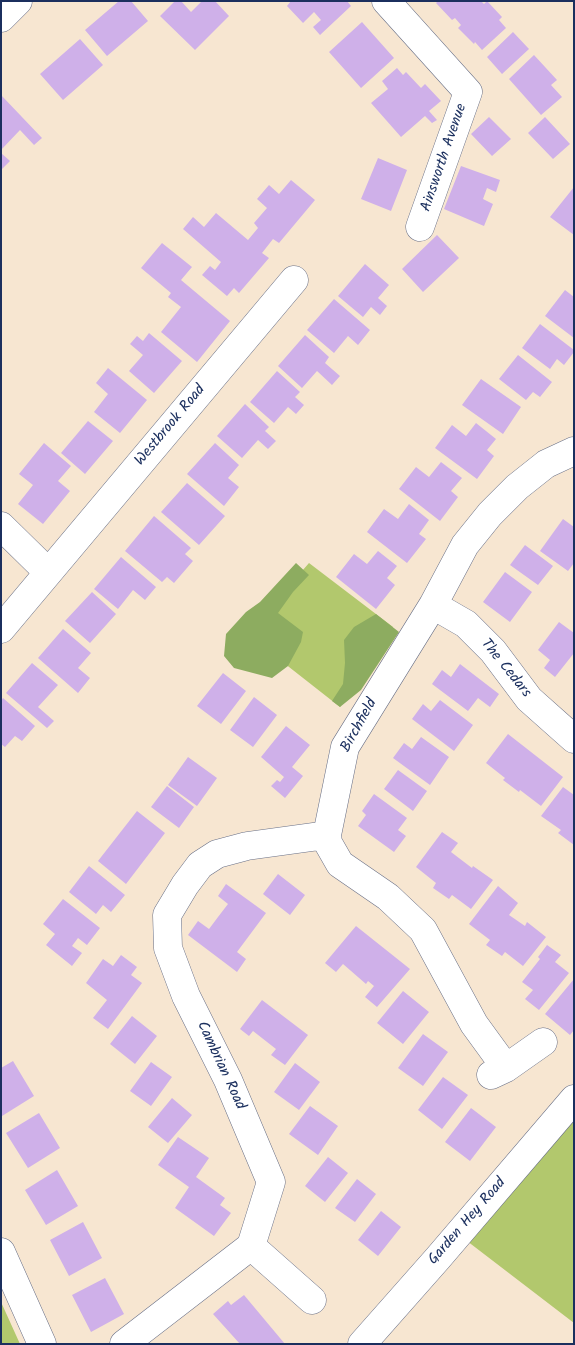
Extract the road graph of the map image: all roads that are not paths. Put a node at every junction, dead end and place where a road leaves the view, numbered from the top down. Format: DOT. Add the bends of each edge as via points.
graph roads {
  1 [pos="18,1"];
  2 [pos="386,1"];
  3 [pos="1,18"];
  4 [pos="420,227"];
  5 [pos="294,280"];
  6 [pos="573,446"];
  7 [pos="1,526"];
  8 [pos="48,572"];
  9 [pos="432,605"];
  10 [pos="1,629"];
  11 [pos="574,739"];
  12 [pos="327,835"];
  13 [pos="543,1042"];
  14 [pos="574,1099"];
  15 [pos="251,1246"];
  16 [pos="1,1252"];
  17 [pos="312,1300"];
  18 [pos="42,1344"];
  19 [pos="124,1344"];
  20 [pos="362,1344"];
  1 -- 3 [label="street"];
  2 -- 4 [label="street, Ainsworth Avenue" via="468,92"];
  5 -- 8 [label="street, Westbrook Road"];
  6 -- 9 [label="street, Birchfield" via="517,487 490,514 465,545"];
  7 -- 8 [label="street"];
  8 -- 10 [label="street, Westbrook Road"];
  9 -- 11 [label="street, The Cedars" via="466,624 493,651 530,699"];
  9 -- 12 [label="street, Birchfield" via="345,747"];
  12 -- 13 [label="street" via="340,864 388,897 423,930 499,1071"];
  12 -- 15 [label="street, Cambrian Road" via="247,846 217,854 200,865 167,915 168,948 186,996 228,1080 271,1182"];
  14 -- 20 [label="street, Garden Hey Road"];
  15 -- 17 [label="street"];
  15 -- 19 [label="street"];
  16 -- 18 [label="street"];
}
